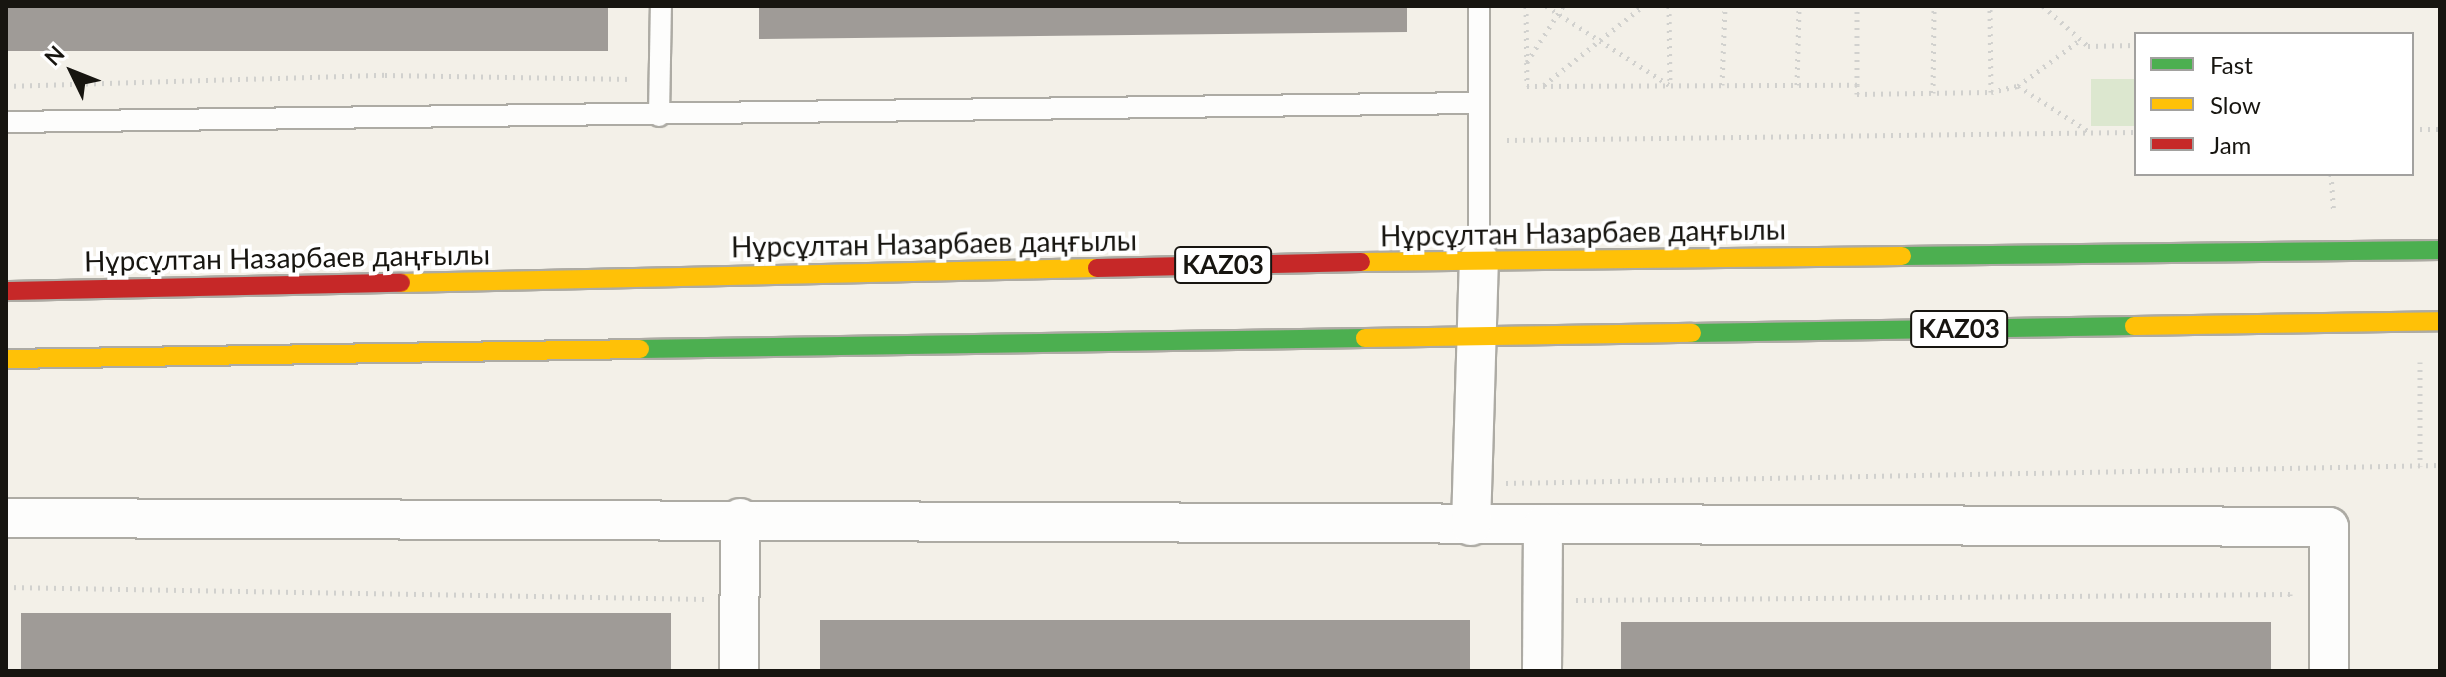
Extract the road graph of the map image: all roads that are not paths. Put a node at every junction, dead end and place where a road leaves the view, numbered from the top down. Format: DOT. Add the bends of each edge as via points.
graph roads {
  1 [pos="661,6"];
  2 [pos="1479,6"];
  3 [pos="1477,103"];
  4 [pos="659,116"];
  5 [pos="6,122"];
  6 [pos="2440,250"];
  7 [pos="1479,260"];
  8 [pos="6,291"];
  9 [pos="2440,321"];
  10 [pos="1477,336"];
  11 [pos="6,359"];
  12 [pos="6,518"];
  13 [pos="740,518"];
  14 [pos="1543,525"];
  15 [pos="1471,526"];
  16 [pos="739,671"];
  17 [pos="1542,671"];
  18 [pos="2329,671"];
  1 -- 4 [label="lane"];
  2 -- 3 [label="lane"];
  3 -- 4 [label="lane"];
  3 -- 7 [label="lane"];
  4 -- 5 [label="lane"];
  6 -- 7 [label="main road, Нұрсұлтан Назарбаев даңғылы / KАZ03"];
  7 -- 8 [label="main road, Нұрсұлтан Назарбаев даңғылы / KАZ03"];
  7 -- 10 [label="street"];
  9 -- 10 [label="main road, KАZ03"];
  10 -- 11 [label="main road, KАZ03"];
  10 -- 15 [label="street"];
  12 -- 13 [label="street"];
  13 -- 15 [label="street"];
  13 -- 16 [label="street"];
  14 -- 15 [label="street"];
  14 -- 17 [label="street"];
  14 -- 18 [label="street" via="2329,527"];
}
